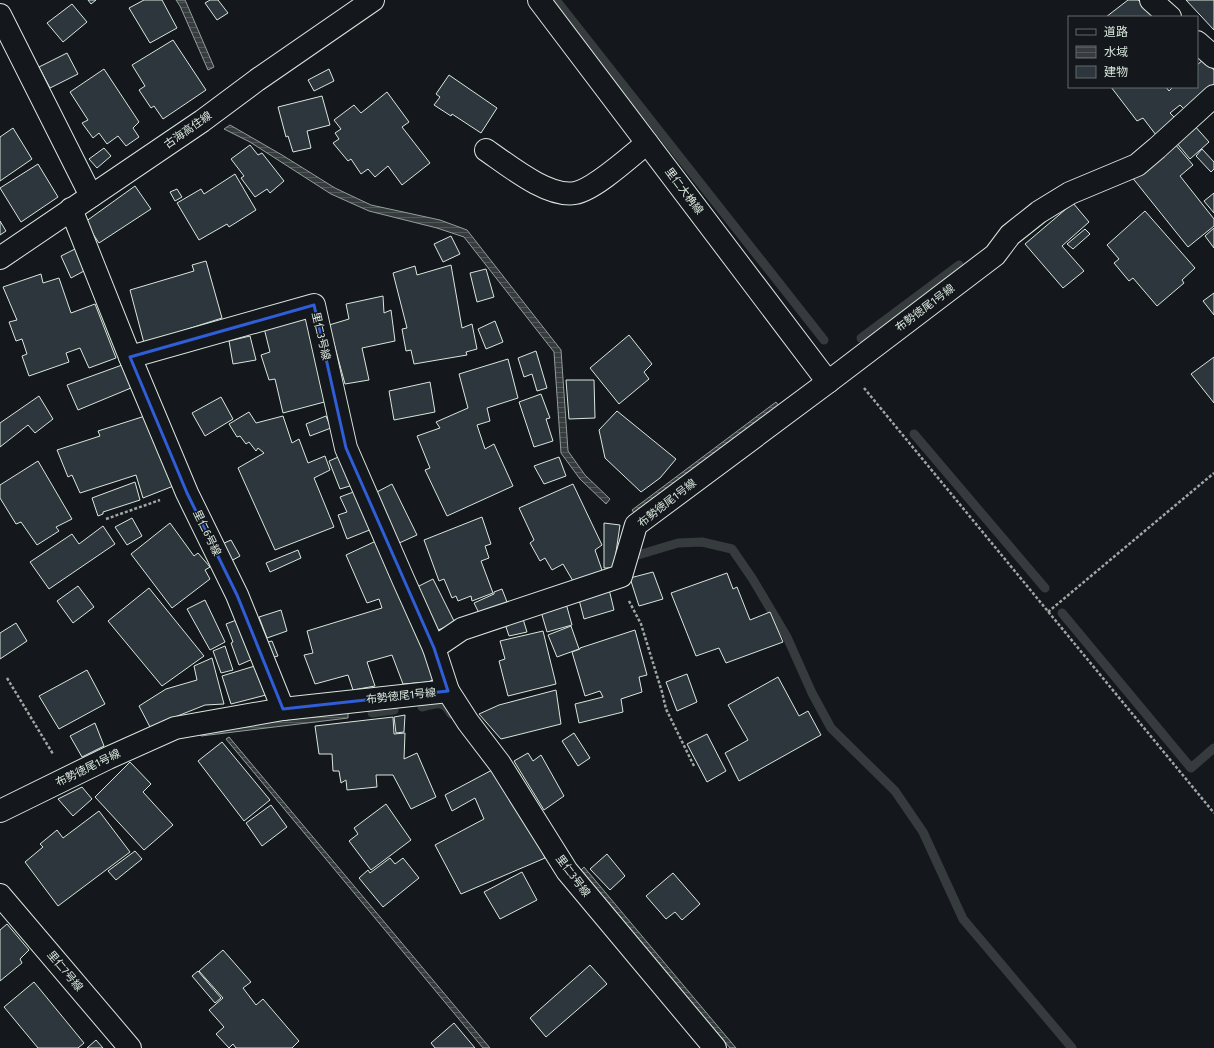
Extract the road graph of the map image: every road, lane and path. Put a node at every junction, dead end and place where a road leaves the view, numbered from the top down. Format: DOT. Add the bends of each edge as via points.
graph roads {
  1 [pos="373,0"];
  2 [pos="539,0"];
  3 [pos="1151,0"];
  4 [pos="0,15"];
  5 [pos="1169,16"];
  6 [pos="1198,43"];
  7 [pos="1214,57"];
  8 [pos="1214,96"];
  9 [pos="647,143"];
  10 [pos="486,150"];
  11 [pos="91,196"];
  12 [pos="71,209"];
  13 [pos="0,258"];
  14 [pos="130,357"];
  15 [pos="848,367"];
  16 [pos="828,382"];
  17 [pos="1214,474"];
  18 [pos="187,491"];
  19 [pos="106,519"];
  20 [pos="616,578"];
  21 [pos="1048,612"];
  22 [pos="434,648"];
  23 [pos="6,678"];
  24 [pos="448,691"];
  25 [pos="283,709"];
  26 [pos="694,766"];
  27 [pos="67,778"];
  28 [pos="0,811"];
  29 [pos="1214,813"];
  30 [pos="0,895"];
  31 [pos="130,1048"];
  32 [pos="715,1048"];
  1 -- 11 [label="street, 古海高住線"];
  2 -- 9 [label="street, 里仁大桷線"];
  3 -- 5 [label="street"];
  4 -- 11 [label="street"];
  6 -- 7 [label="street"];
  8 -- 15 [label="street, 布勢徳尾1号線" via="1137,165 1070,193 1039,212 1010,235 995,256"];
  9 -- 10 [label="street" via="594,185 570,194 549,190"];
  9 -- 16 [label="street, 里仁大桷線"];
  11 -- 12 [label="street, 古海高住線"];
  12 -- 13 [label="street, 古海高住線"];
  12 -- 14 [label="street"];
  14 -- 18 [label="street, 里仁6号線"];
  14 -- 22 [label="street, 里仁3号線" via="314,306 346,448"];
  15 -- 16 [label="street, 布勢徳尾1号線"];
  15 -- 21 [label="path"];
  16 -- 20 [label="street, 布勢徳尾1号線" via="636,525 621,576"];
  17 -- 21 [label="path"];
  18 -- 19 [label="path"];
  18 -- 25 [label="street, 里仁6号線" via="237,595"];
  20 -- 22 [label="street" via="462,629"];
  20 -- 26 [label="path" via="641,624 666,709"];
  21 -- 29 [label="path"];
  22 -- 24 [label="street, 布勢徳尾1号線"];
  23 -- 27 [label="path"];
  24 -- 25 [label="street, 布勢徳尾1号線"];
  24 -- 32 [label="street, 里仁3号線" via="500,764 567,871"];
  25 -- 27 [label="street, 布勢徳尾1号線" via="175,728"];
  27 -- 28 [label="street, 布勢徳尾1号線"];
  30 -- 31 [label="street, 里仁7号線"];
}
